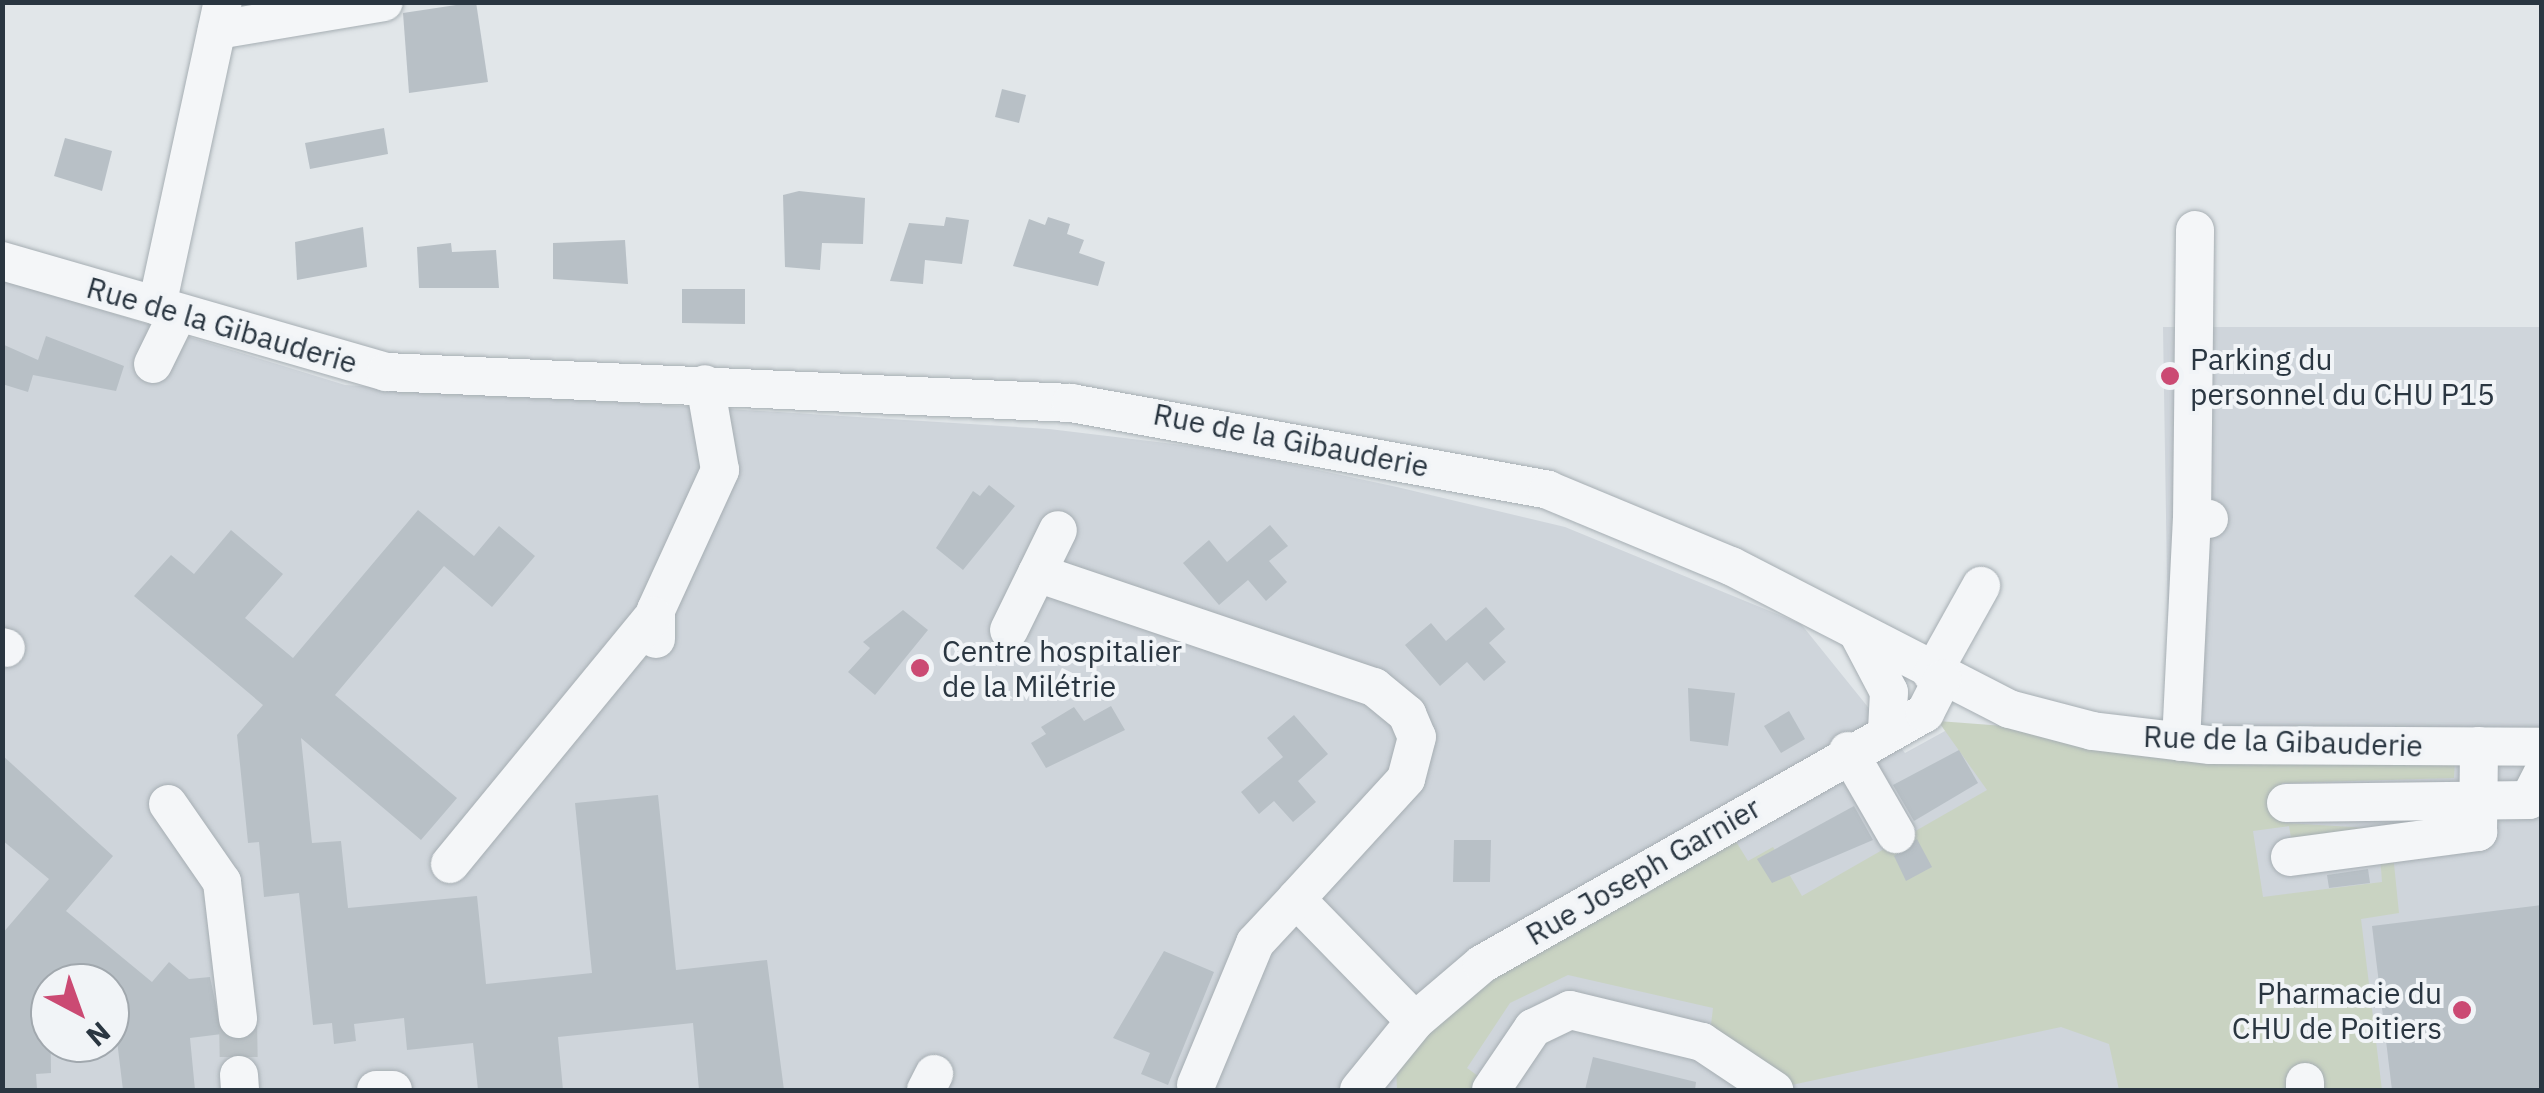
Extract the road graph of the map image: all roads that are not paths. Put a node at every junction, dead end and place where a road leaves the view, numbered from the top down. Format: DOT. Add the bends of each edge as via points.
graph roads {
  1 [pos="384,2"];
  2 [pos="220,16"];
  3 [pos="2195,230"];
  4 [pos="2,260"];
  5 [pos="167,309"];
  6 [pos="152,364"];
  7 [pos="705,384"];
  8 [pos="1058,530"];
  9 [pos="1037,573"];
  10 [pos="1981,586"];
  11 [pos="654,616"];
  12 [pos="1010,630"];
  13 [pos="1858,634"];
  14 [pos="657,656"];
  15 [pos="1933,674"];
  16 [pos="2009,710"];
  17 [pos="1925,713"];
  18 [pos="1887,729"];
  19 [pos="2181,742"];
  20 [pos="2479,746"];
  21 [pos="2542,747"];
  22 [pos="1848,751"];
  23 [pos="2542,774"];
  24 [pos="2479,800"];
  25 [pos="2286,803"];
  26 [pos="168,804"];
  27 [pos="1896,834"];
  28 [pos="2290,857"];
  29 [pos="450,864"];
  30 [pos="1296,899"];
  31 [pos="238,1018"];
  32 [pos="1415,1021"];
  33 [pos="1736,1079"];
  34 [pos="1196,1085"];
  35 [pos="1363,1089"];
  36 [pos="376,1090"];
  37 [pos="394,1090"];
  38 [pos="1491,1090"];
  39 [pos="1774,1090"];
  1 -- 2 [label="street"];
  2 -- 5 [label="street"];
  3 -- 19 [label="street" via="2199,588"];
  4 -- 5 [label="street, Rue de la Gibauderie"];
  5 -- 6 [label="street"];
  5 -- 7 [label="street, Rue de la Gibauderie" via="386,372"];
  7 -- 11 [label="street" via="720,470"];
  7 -- 13 [label="street, Rue de la Gibauderie" via="1177,416 1548,490 1731,566"];
  8 -- 9 [label="street"];
  9 -- 12 [label="street"];
  9 -- 30 [label="street" via="1374,686 1408,714 1417,737 1406,779"];
  10 -- 15 [label="street"];
  11 -- 14 [label="street"];
  11 -- 29 [label="street"];
  13 -- 15 [label="street, Rue de la Gibauderie"];
  13 -- 18 [label="street" via="1884,673"];
  15 -- 16 [label="street, Rue de la Gibauderie"];
  15 -- 17 [label="street"];
  15 -- 18 [label="street"];
  16 -- 17 [label="street"];
  16 -- 19 [label="street, Rue de la Gibauderie"];
  17 -- 18 [label="street, Rue Joseph Garnier"];
  18 -- 22 [label="street, Rue Joseph Garnier"];
  19 -- 20 [label="street, Rue de la Gibauderie"];
  20 -- 21 [label="street, Rue de la Gibauderie"];
  20 -- 24 [label="street"];
  22 -- 27 [label="street"];
  22 -- 32 [label="street, Rue Joseph Garnier" via="1482,964"];
  23 -- 24 [label="street" via="2530,800"];
  24 -- 25 [label="street"];
  24 -- 28 [label="street" via="2478,832"];
  26 -- 31 [label="street" via="222,882"];
  30 -- 32 [label="street"];
  30 -- 34 [label="street" via="1256,943"];
  32 -- 35 [label="street, Rue Joseph Garnier"];
  33 -- 38 [label="street" via="1702,1042 1570,1010 1533,1028"];
  33 -- 39 [label="street"];
  36 -- 37 [label="street"];
}
